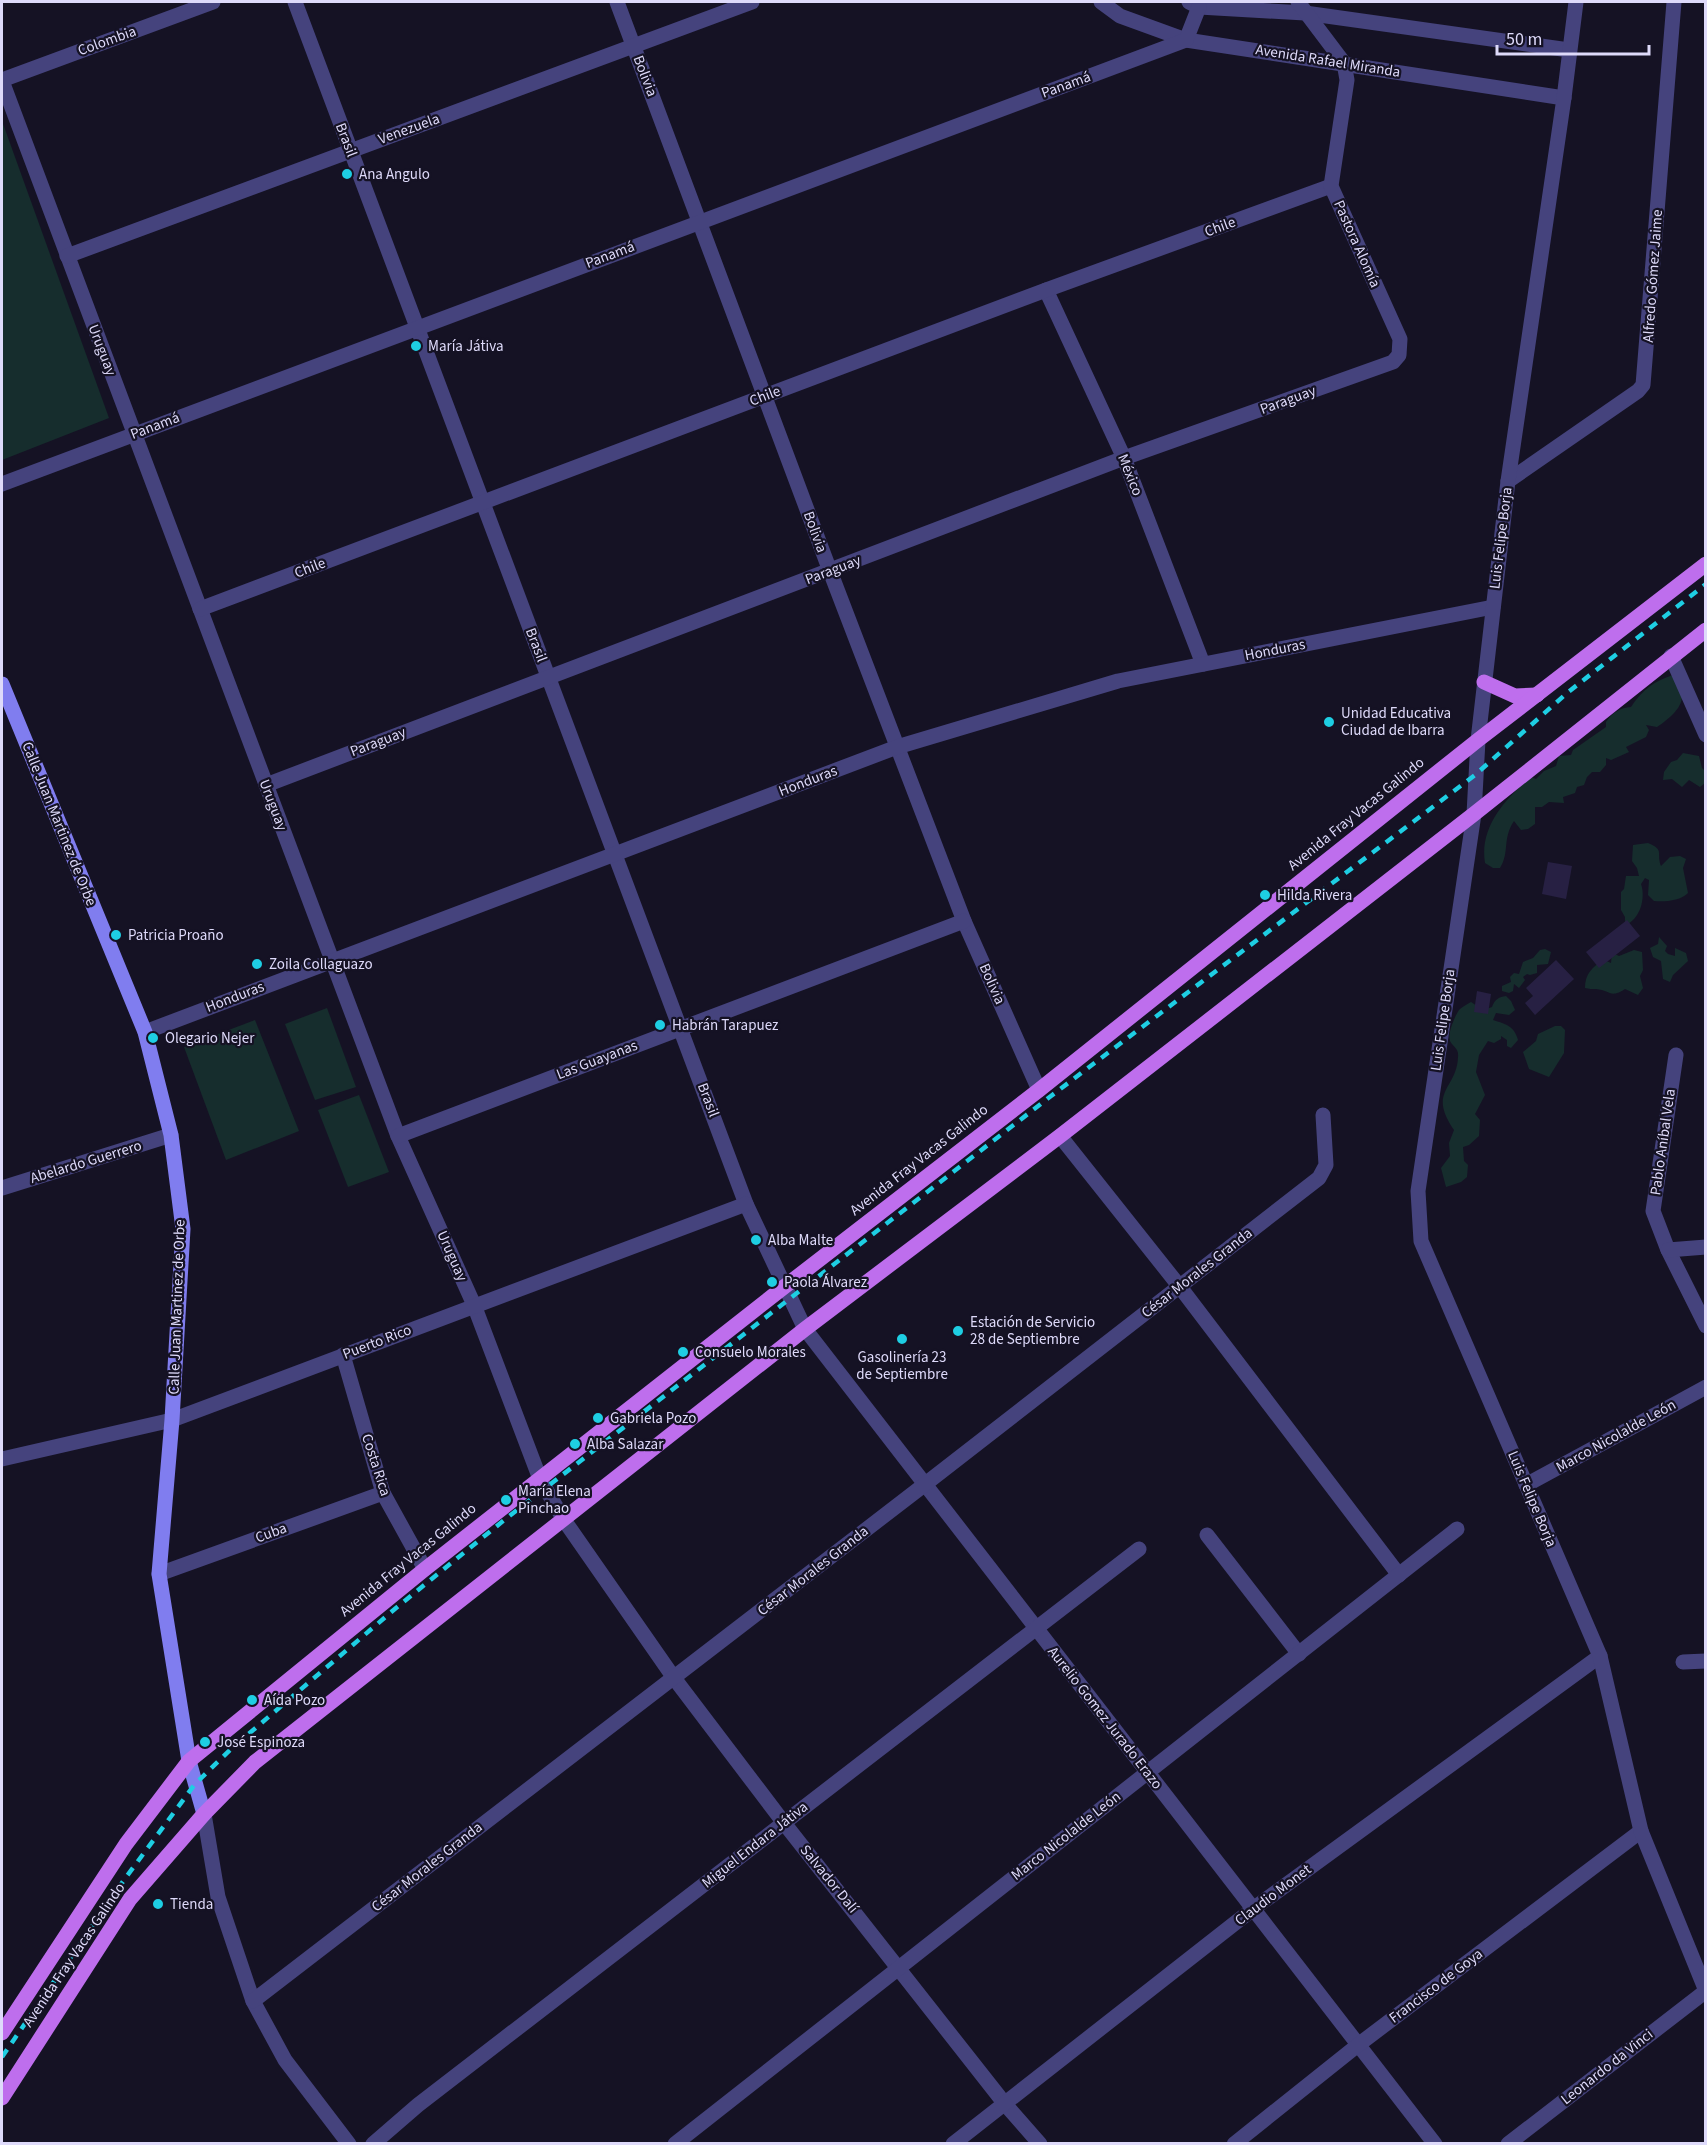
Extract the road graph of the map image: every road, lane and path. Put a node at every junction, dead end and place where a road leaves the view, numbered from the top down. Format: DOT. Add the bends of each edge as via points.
graph roads {
  1 [pos="213,2"];
  2 [pos="295,2"];
  3 [pos="617,2"];
  4 [pos="752,2"];
  5 [pos="1101,2"];
  6 [pos="1576,2"];
  7 [pos="1674,2"];
  8 [pos="1194,4"];
  9 [pos="1301,7"];
  10 [pos="1186,40"];
  11 [pos="634,46"];
  12 [pos="1569,50"];
  13 [pos="1344,63"];
  14 [pos="2,80"];
  15 [pos="1564,98"];
  16 [pos="350,150"];
  17 [pos="1331,186"];
  18 [pos="700,221"];
  19 [pos="67,256"];
  20 [pos="1046,290"];
  21 [pos="417,328"];
  22 [pos="1399,355"];
  23 [pos="765,396"];
  24 [pos="134,434"];
  25 [pos="1124,458"];
  26 [pos="1508,481"];
  27 [pos="2,484"];
  28 [pos="482,503"];
  29 [pos="1706,564"];
  30 [pos="830,571"];
  31 [pos="1493,607"];
  32 [pos="200,609"];
  33 [pos="1706,630"];
  34 [pos="1671,656"];
  35 [pos="1203,664"];
  36 [pos="548,678"];
  37 [pos="1484,682"];
  38 [pos="2,684"];
  39 [pos="1537,695"];
  40 [pos="1706,735"];
  41 [pos="1478,740"];
  42 [pos="897,747"];
  43 [pos="266,785"];
  44 [pos="1474,814"];
  45 [pos="615,854"];
  46 [pos="964,921"];
  47 [pos="332,960"];
  48 [pos="680,1028"];
  49 [pos="145,1032"];
  50 [pos="1676,1055"];
  51 [pos="1039,1090"];
  52 [pos="1323,1114"];
  53 [pos="171,1135"];
  54 [pos="398,1136"];
  55 [pos="1059,1136"];
  56 [pos="2,1188"];
  57 [pos="746,1204"];
  58 [pos="1706,1247"];
  59 [pos="1668,1250"];
  60 [pos="784,1287"];
  61 [pos="1180,1287"];
  62 [pos="474,1305"];
  63 [pos="1706,1326"];
  64 [pos="805,1329"];
  65 [pos="343,1355"];
  66 [pos="1706,1387"];
  67 [pos="172,1420"];
  68 [pos="2,1459"];
  69 [pos="540,1479"];
  70 [pos="924,1485"];
  71 [pos="1526,1485"];
  72 [pos="383,1492"];
  73 [pos="564,1520"];
  74 [pos="1457,1529"];
  75 [pos="1207,1535"];
  76 [pos="1139,1549"];
  77 [pos="425,1569"];
  78 [pos="159,1574"];
  79 [pos="1399,1575"];
  80 [pos="1036,1629"];
  81 [pos="1299,1654"];
  82 [pos="1600,1656"];
  83 [pos="1683,1662"];
  84 [pos="1706,1662"];
  85 [pos="674,1678"];
  86 [pos="189,1761"];
  87 [pos="1147,1773"];
  88 [pos="204,1814"];
  89 [pos="784,1823"];
  90 [pos="1641,1831"];
  91 [pos="1253,1909"];
  92 [pos="899,1967"];
  93 [pos="1706,1991"];
  94 [pos="253,2001"];
  95 [pos="2,2033"];
  96 [pos="1359,2045"];
  97 [pos="2,2098"];
  98 [pos="1005,2104"];
  99 [pos="349,2144"];
  100 [pos="373,2144"];
  101 [pos="675,2144"];
  102 [pos="953,2144"];
  103 [pos="1040,2144"];
  104 [pos="1234,2144"];
  105 [pos="1435,2144"];
  106 [pos="1508,2144"];
  1 -- 14 [label="street, Colombia"];
  2 -- 16 [label="street, Brasil"];
  3 -- 11 [label="street, Bolivia"];
  4 -- 11 [label="street, Venezuela"];
  5 -- 10 [label="street, Avenida Rafael Miranda" via="1120,16"];
  6 -- 12 [label="street, Luis Felipe Borja"];
  7 -- 26 [label="street, Alfredo Gómez Jaime" via="1643,384"];
  8 -- 9 [label="street"];
  8 -- 10 [label="street"];
  9 -- 12 [label="street"];
  9 -- 13 [label="street"];
  10 -- 13 [label="street, Avenida Rafael Miranda"];
  10 -- 18 [label="street, Panamá"];
  11 -- 16 [label="street, Venezuela"];
  11 -- 18 [label="street, Bolivia"];
  12 -- 15 [label="street, Luis Felipe Borja"];
  13 -- 15 [label="street, Avenida Rafael Miranda"];
  13 -- 17 [label="street, Pastora Alomía" via="1347,80"];
  14 -- 19 [label="street, Uruguay"];
  15 -- 26 [label="street, Luis Felipe Borja"];
  16 -- 19 [label="street, Venezuela"];
  16 -- 21 [label="street, Brasil"];
  17 -- 20 [label="street, Chile"];
  17 -- 22 [label="street, Pastora Alomía" via="1400,339"];
  18 -- 21 [label="street, Panamá"];
  18 -- 23 [label="street, Bolivia"];
  19 -- 24 [label="street, Uruguay"];
  20 -- 23 [label="street, Chile"];
  20 -- 25 [label="street, México"];
  21 -- 24 [label="street, Panamá"];
  21 -- 28 [label="street, Brasil"];
  22 -- 25 [label="street, Paraguay" via="1393,362"];
  23 -- 28 [label="street, Chile"];
  23 -- 30 [label="street, Bolivia"];
  24 -- 27 [label="street, Panamá"];
  24 -- 32 [label="street, Uruguay"];
  25 -- 30 [label="street, Paraguay"];
  25 -- 35 [label="street, México"];
  26 -- 31 [label="street, Luis Felipe Borja"];
  28 -- 32 [label="street, Chile"];
  28 -- 36 [label="street, Brasil"];
  29 -- 39 [label="main road, Avenida Fray Vacas Galindo"];
  30 -- 36 [label="street, Paraguay"];
  30 -- 42 [label="street, Bolivia"];
  31 -- 35 [label="street, Honduras"];
  31 -- 37 [label="street, Luis Felipe Borja"];
  32 -- 43 [label="street, Uruguay"];
  33 -- 34 [label="main road, Avenida Fray Vacas Galindo"];
  34 -- 40 [label="street"];
  34 -- 44 [label="main road, Avenida Fray Vacas Galindo"];
  35 -- 42 [label="street, Honduras" via="1118,681"];
  36 -- 43 [label="street, Paraguay"];
  36 -- 45 [label="street, Brasil"];
  37 -- 39 [label="main road" via="1515,696"];
  37 -- 41 [label="street, Luis Felipe Borja"];
  38 -- 49 [label="street, Calle Juan Martinez de Orbe"];
  39 -- 41 [label="main road, Avenida Fray Vacas Galindo"];
  41 -- 44 [label="street, Luis Felipe Borja"];
  41 -- 51 [label="main road, Avenida Fray Vacas Galindo"];
  42 -- 45 [label="street, Honduras"];
  42 -- 46 [label="street, Bolivia"];
  43 -- 47 [label="street, Uruguay"];
  44 -- 55 [label="main road, Avenida Fray Vacas Galindo"];
  44 -- 71 [label="street, Luis Felipe Borja" via="1418,1191 1421,1241"];
  45 -- 47 [label="street, Honduras"];
  45 -- 48 [label="street, Brasil"];
  46 -- 48 [label="street, Las Guayanas"];
  46 -- 51 [label="street, Bolivia"];
  47 -- 49 [label="street, Honduras"];
  47 -- 54 [label="street, Uruguay"];
  48 -- 54 [label="street, Las Guayanas"];
  48 -- 57 [label="street, Brasil"];
  49 -- 53 [label="street, Calle Juan Martinez de Orbe"];
  50 -- 59 [label="street, Pablo Aníbal Vela" via="1653,1211"];
  51 -- 60 [label="main road, Avenida Fray Vacas Galindo"];
  52 -- 61 [label="street, César Morales Granda" via="1326,1165 1319,1178"];
  53 -- 56 [label="street, Abelardo Guerrero"];
  53 -- 67 [label="street, Calle Juan Martinez de Orbe" via="183,1229"];
  54 -- 62 [label="street, Uruguay"];
  55 -- 61 [label="street"];
  55 -- 64 [label="main road, Avenida Fray Vacas Galindo"];
  57 -- 60 [label="street, Brasil"];
  57 -- 62 [label="street, Puerto Rico"];
  58 -- 59 [label="street"];
  59 -- 63 [label="street, Pablo Aníbal Vela"];
  60 -- 64 [label="street, Aurelio Gomez Jurado Erazo"];
  60 -- 69 [label="main road, Avenida Fray Vacas Galindo"];
  61 -- 70 [label="street, César Morales Granda"];
  61 -- 79 [label="street"];
  62 -- 65 [label="street, Puerto Rico"];
  62 -- 69 [label="street, Uruguay"];
  64 -- 70 [label="street, Aurelio Gomez Jurado Erazo"];
  64 -- 73 [label="main road, Avenida Fray Vacas Galindo"];
  65 -- 67 [label="street, Puerto Rico"];
  65 -- 72 [label="street, Costa Rica"];
  66 -- 71 [label="street, Marco Nicolalde León"];
  67 -- 68 [label="street, Puerto Rico"];
  67 -- 78 [label="street, Calle Juan Martinez de Orbe"];
  69 -- 73 [label="street, Uruguay"];
  69 -- 77 [label="main road, Avenida Fray Vacas Galindo"];
  70 -- 80 [label="street, Aurelio Gomez Jurado Erazo"];
  70 -- 85 [label="street, César Morales Granda"];
  71 -- 82 [label="street, Luis Felipe Borja"];
  72 -- 77 [label="street, Costa Rica"];
  72 -- 78 [label="street, Cuba"];
  73 -- 85 [label="street, Salvador Dalí"];
  73 -- 88 [label="main road, Avenida Fray Vacas Galindo" via="255,1762"];
  74 -- 79 [label="street, Marco Nicolalde León"];
  75 -- 81 [label="street"];
  76 -- 80 [label="street, Miguel Endara Játiva"];
  77 -- 86 [label="main road, Avenida Fray Vacas Galindo"];
  78 -- 86 [label="street, Calle Juan Martinez de Orbe"];
  79 -- 81 [label="street, Marco Nicolalde León"];
  80 -- 87 [label="street, Aurelio Gomez Jurado Erazo"];
  80 -- 89 [label="street, Miguel Endara Játiva"];
  81 -- 87 [label="street, Marco Nicolalde León"];
  82 -- 90 [label="street, Luis Felipe Borja"];
  82 -- 91 [label="street, Claudio Monet"];
  83 -- 84 [label="street"];
  85 -- 89 [label="street, Salvador Dalí"];
  85 -- 94 [label="street, César Morales Granda"];
  86 -- 88 [label="street, Calle Juan Martinez de Orbe"];
  86 -- 95 [label="main road, Avenida Fray Vacas Galindo" via="126,1844"];
  87 -- 91 [label="street, Aurelio Gomez Jurado Erazo"];
  87 -- 92 [label="street, Marco Nicolalde León"];
  88 -- 94 [label="street" via="218,1897"];
  88 -- 97 [label="main road, Avenida Fray Vacas Galindo" via="130,1899"];
  89 -- 92 [label="street, Salvador Dalí"];
  89 -- 100 [label="street, Miguel Endara Játiva" via="418,2105"];
  90 -- 93 [label="street, Luis Felipe Borja"];
  90 -- 96 [label="street, Francisco de Goya"];
  91 -- 96 [label="street, Aurelio Gomez Jurado Erazo"];
  91 -- 98 [label="street, Claudio Monet"];
  92 -- 98 [label="street, Salvador Dalí"];
  92 -- 101 [label="street, Marco Nicolalde León"];
  93 -- 106 [label="street, Leonardo da Vinci"];
  94 -- 99 [label="street" via="285,2060"];
  96 -- 104 [label="street, Francisco de Goya"];
  96 -- 105 [label="street, Aurelio Gomez Jurado Erazo"];
  98 -- 102 [label="street, Claudio Monet"];
  98 -- 103 [label="street, Salvador Dalí"];
}
